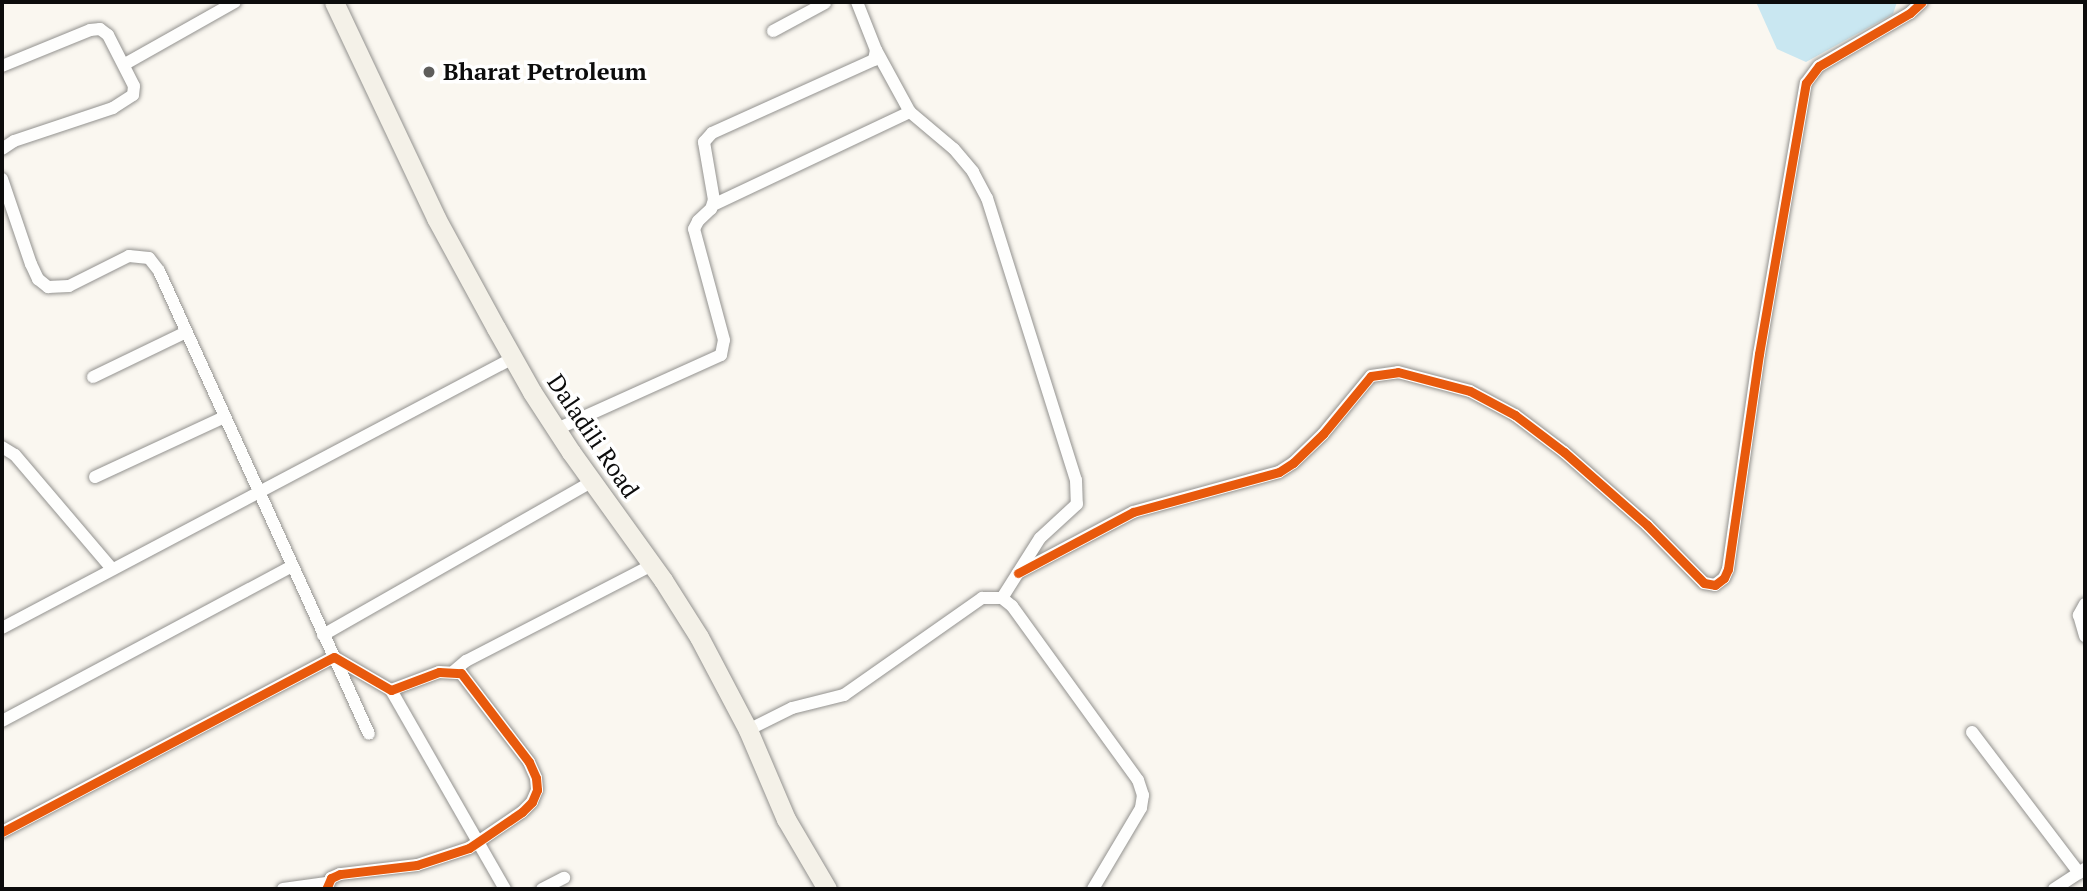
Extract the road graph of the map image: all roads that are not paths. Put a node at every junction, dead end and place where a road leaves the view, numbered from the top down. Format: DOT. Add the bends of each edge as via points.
graph roads {
  1 [pos="234,2"];
  2 [pos="334,2"];
  3 [pos="829,2"];
  4 [pos="857,2"];
  5 [pos="1922,2"];
  6 [pos="773,31"];
  7 [pos="876,50"];
  8 [pos="125,64"];
  9 [pos="2,66"];
  10 [pos="910,113"];
  11 [pos="2,149"];
  12 [pos="2,179"];
  13 [pos="713,205"];
  14 [pos="186,332"];
  15 [pos="513,358"];
  16 [pos="93,377"];
  17 [pos="224,417"];
  18 [pos="557,429"];
  19 [pos="2,447"];
  20 [pos="95,477"];
  21 [pos="593,481"];
  22 [pos="257,491"];
  23 [pos="652,565"];
  24 [pos="292,566"];
  25 [pos="112,569"];
  26 [pos="1018,573"];
  27 [pos="1002,598"];
  28 [pos="2085,604"];
  29 [pos="2,628"];
  30 [pos="323,635"];
  31 [pos="2085,636"];
  32 [pos="334,657"];
  33 [pos="454,671"];
  34 [pos="391,690"];
  35 [pos="2,721"];
  36 [pos="748,730"];
  37 [pos="1972,732"];
  38 [pos="369,734"];
  39 [pos="2,832"];
  40 [pos="477,843"];
  41 [pos="2082,871"];
  42 [pos="564,878"];
  43 [pos="326,886"];
  44 [pos="283,889"];
  45 [pos="505,889"];
  46 [pos="542,889"];
  47 [pos="828,889"];
  48 [pos="1093,889"];
  49 [pos="2054,889"];
  1 -- 8 [label="street"];
  2 -- 15 [label="main road, Daladili Road" via="436,218"];
  3 -- 6 [label="street"];
  4 -- 7 [label="street"];
  5 -- 26 [label="street" via="1819,66 1806,83 1728,569 1715,585 1704,583 1637,516 1515,415 1470,391 1398,372 1371,376 1323,434 1279,472 1133,512"];
  7 -- 10 [label="street"];
  7 -- 13 [label="street" via="869,64 707,136 704,148"];
  8 -- 9 [label="street" via="108,35 90,30"];
  8 -- 11 [label="street" via="134,86 133,95 125,102"];
  10 -- 13 [label="street"];
  10 -- 26 [label="street" via="954,149 987,198 1076,480 1077,504 1040,538"];
  12 -- 14 [label="street" via="38,279 57,288 129,256 149,258"];
  13 -- 18 [label="street" via="694,229 724,340 721,355"];
  14 -- 16 [label="street"];
  14 -- 17 [label="street"];
  15 -- 18 [label="main road, Daladili Road"];
  15 -- 22 [label="street"];
  17 -- 20 [label="street"];
  17 -- 22 [label="street"];
  18 -- 21 [label="main road, Daladili Road"];
  19 -- 25 [label="street" via="15,454"];
  21 -- 23 [label="main road, Daladili Road"];
  21 -- 30 [label="street"];
  22 -- 24 [label="street"];
  22 -- 25 [label="street"];
  23 -- 33 [label="street"];
  23 -- 36 [label="main road, Daladili Road" via="699,637"];
  24 -- 30 [label="street"];
  24 -- 35 [label="street"];
  25 -- 29 [label="street"];
  26 -- 27 [label="street"];
  27 -- 36 [label="street" via="982,598 844,695 792,708"];
  27 -- 48 [label="street" via="1139,780 1141,808"];
  28 -- 31 [label="street" via="2079,615"];
  30 -- 32 [label="street"];
  32 -- 34 [label="street"];
  32 -- 38 [label="street"];
  32 -- 39 [label="street"];
  33 -- 34 [label="street"];
  33 -- 40 [label="street" via="466,679 537,778 537,790 522,813"];
  34 -- 40 [label="street"];
  36 -- 47 [label="main road, Daladili Road" via="786,820"];
  37 -- 41 [label="street"];
  40 -- 43 [label="street" via="437,861 340,874"];
  40 -- 45 [label="street"];
  41 -- 49 [label="street"];
  42 -- 46 [label="street"];
  43 -- 44 [label="street"];
}
